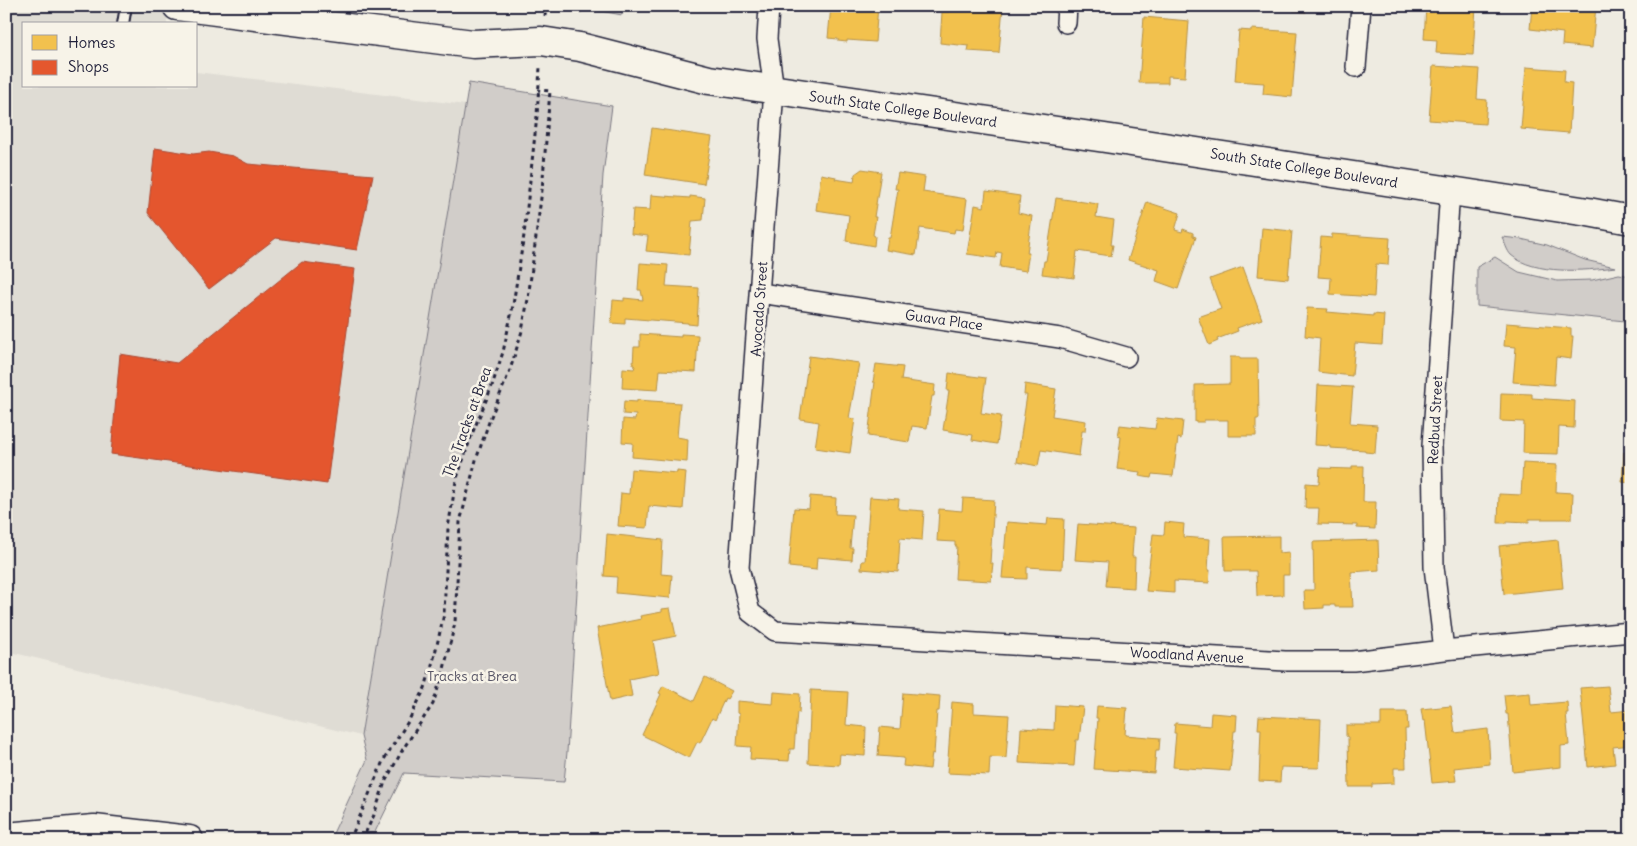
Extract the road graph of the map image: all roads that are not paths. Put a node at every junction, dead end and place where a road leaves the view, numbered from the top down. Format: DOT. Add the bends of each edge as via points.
graph roads {
  1 [pos="126,6"];
  2 [pos="177,6"];
  3 [pos="769,6"];
  4 [pos="1360,6"];
  5 [pos="123,22"];
  6 [pos="1356,66"];
  7 [pos="774,90"];
  8 [pos="1450,191"];
  9 [pos="1631,220"];
  10 [pos="760,293"];
  11 [pos="1126,357"];
  12 [pos="750,612"];
  13 [pos="1631,632"];
  14 [pos="1444,650"];
  15 [pos="6,837"];
  16 [pos="189,840"];
  1 -- 5 [label="lane"];
  2 -- 7 [label="main road, South State College Boulevard" via="473,44 541,41 580,47 709,80"];
  3 -- 7 [label="street, Avocado Street" via="767,39"];
  4 -- 6 [label="street"];
  7 -- 8 [label="main road, South State College Boulevard"];
  7 -- 10 [label="street, Avocado Street"];
  8 -- 9 [label="main road, South State College Boulevard"];
  8 -- 14 [label="street, Redbud Street" via="1432,446 1434,567"];
  10 -- 11 [label="street, Guava Place" via="1060,338"];
  10 -- 12 [label="street, Avocado Street" via="739,568"];
  12 -- 14 [label="street, Woodland Avenue" via="775,631 1275,661 1353,661"];
  13 -- 14 [label="street, Woodland Avenue"];
  15 -- 16 [label="main road" via="94,829"];
}
